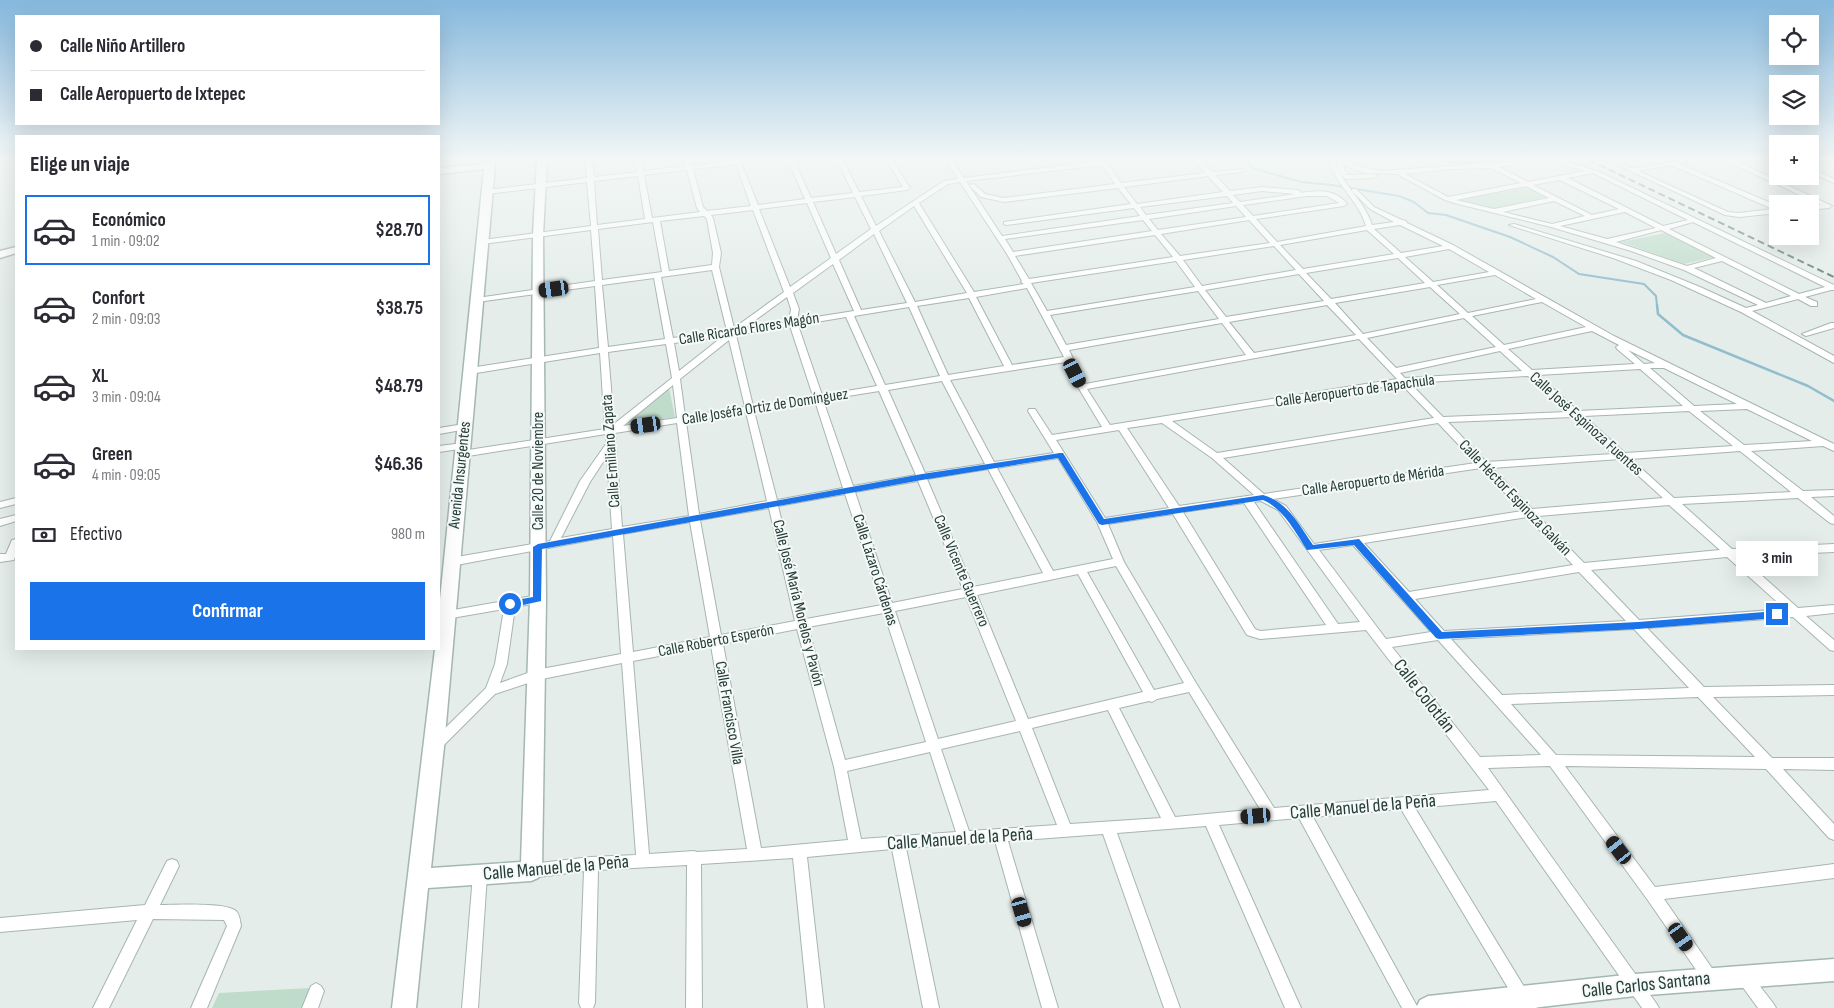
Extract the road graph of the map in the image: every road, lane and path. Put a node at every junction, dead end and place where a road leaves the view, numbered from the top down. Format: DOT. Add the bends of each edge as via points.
graph roads {
  1 [pos="485,207"];
  2 [pos="540,207"];
  3 [pos="592,207"];
  4 [pos="649,207"];
  5 [pos="700,207"];
  6 [pos="748,207"];
  7 [pos="756,207"];
  8 [pos="813,207"];
  9 [pos="864,207"];
  10 [pos="908,207"];
  11 [pos="918,207"];
  12 [pos="981,207"];
  13 [pos="1128,207"];
  14 [pos="1137,207"];
  15 [pos="1215,207"];
  16 [pos="1240,207"];
  17 [pos="1328,207"];
  18 [pos="1360,207"];
  19 [pos="1371,207"];
  20 [pos="1474,207"];
  21 [pos="1515,207"];
  22 [pos="1570,207"];
  23 [pos="1618,207"];
  24 [pos="1668,207"];
  25 [pos="1712,207"];
  26 [pos="1624,210"];
  27 [pos="1769,211"];
  28 [pos="1491,212"];
  29 [pos="704,213"];
  30 [pos="1144,217"];
  31 [pos="1590,217"];
  32 [pos="1250,218"];
  33 [pos="652,220"];
  34 [pos="1695,220"];
  35 [pos="1404,222"];
  36 [pos="1006,223"];
  37 [pos="1512,225"];
  38 [pos="1553,226"];
  39 [pos="595,228"];
  40 [pos="1662,228"];
  41 [pos="1370,229"];
  42 [pos="875,230"];
  43 [pos="1156,232"];
  44 [pos="538,235"];
  45 [pos="1000,238"];
  46 [pos="1608,241"];
  47 [pos="482,242"];
  48 [pos="1275,244"];
  49 [pos="1450,247"];
  50 [pos="15,250"];
  51 [pos="1011,254"];
  52 [pos="0,255"];
  53 [pos="1400,255"];
  54 [pos="1723,258"];
  55 [pos="836,259"];
  56 [pos="1178,259"];
  57 [pos="714,267"];
  58 [pos="1687,268"];
  59 [pos="1302,272"];
  60 [pos="1496,273"];
  61 [pos="662,275"];
  62 [pos="599,283"];
  63 [pos="1027,284"];
  64 [pos="1431,284"];
  65 [pos="1833,287"];
  66 [pos="1200,289"];
  67 [pos="539,291"];
  68 [pos="790,293"];
  69 [pos="970,294"];
  70 [pos="1797,296"];
  71 [pos="477,300"];
  72 [pos="1542,300"];
  73 [pos="1330,302"];
  74 [pos="912,304"];
  75 [pos="1814,304"];
  76 [pos="1765,305"];
  77 [pos="1744,311"];
  78 [pos="854,313"];
  79 [pos="1044,314"];
  80 [pos="1466,316"];
  81 [pos="1224,321"];
  82 [pos="794,322"];
  83 [pos="1834,325"];
  84 [pos="1594,328"];
  85 [pos="732,333"];
  86 [pos="1806,334"];
  87 [pos="1363,336"];
  88 [pos="1611,338"];
  89 [pos="668,341"];
  90 [pos="1064,348"];
  91 [pos="1502,348"];
  92 [pos="604,350"];
  93 [pos="1252,357"];
  94 [pos="1068,359"];
  95 [pos="539,360"];
  96 [pos="1834,360"];
  97 [pos="1664,364"];
  98 [pos="1642,367"];
  99 [pos="1009,368"];
  100 [pos="470,371"];
  101 [pos="1395,371"];
  102 [pos="1532,374"];
  103 [pos="676,378"];
  104 [pos="945,378"];
  105 [pos="1403,381"];
  106 [pos="1082,387"];
  107 [pos="883,388"];
  108 [pos="818,398"];
  109 [pos="1750,406"];
  110 [pos="750,409"];
  111 [pos="1692,409"];
  112 [pos="1032,411"];
  113 [pos="1574,413"];
  114 [pos="1162,419"];
  115 [pos="681,420"];
  116 [pos="1440,420"];
  117 [pos="1121,426"];
  118 [pos="464,427"];
  119 [pos="1107,428"];
  120 [pos="611,430"];
  121 [pos="440,432"];
  122 [pos="1050,438"];
  123 [pos="538,443"];
  124 [pos="1825,443"];
  125 [pos="611,444"];
  126 [pos="1740,447"];
  127 [pos="1834,448"];
  128 [pos="440,449"];
  129 [pos="462,450"];
  130 [pos="1060,455"];
  131 [pos="1216,456"];
  132 [pos="1621,456"];
  133 [pos="991,465"];
  134 [pos="1484,465"];
  135 [pos="922,477"];
  136 [pos="849,491"];
  137 [pos="1834,493"];
  138 [pos="1801,495"];
  139 [pos="1263,498"];
  140 [pos="1247,500"];
  141 [pos="15,502"];
  142 [pos="1672,502"];
  143 [pos="774,503"];
  144 [pos="0,505"];
  145 [pos="1176,510"];
  146 [pos="1532,513"];
  147 [pos="694,517"];
  148 [pos="15,518"];
  149 [pos="1834,521"];
  150 [pos="1102,522"];
  151 [pos="0,523"];
  152 [pos="617,531"];
  153 [pos="1356,541"];
  154 [pos="15,544"];
  155 [pos="553,544"];
  156 [pos="538,547"];
  157 [pos="1310,548"];
  158 [pos="1834,548"];
  159 [pos="1730,553"];
  160 [pos="5,558"];
  161 [pos="451,562"];
  162 [pos="1119,562"];
  163 [pos="1582,567"];
  164 [pos="1080,569"];
  165 [pos="1050,575"];
  166 [pos="970,592"];
  167 [pos="1406,597"];
  168 [pos="538,599"];
  169 [pos="510,604"];
  170 [pos="888,608"];
  171 [pos="1834,609"];
  172 [pos="1797,612"];
  173 [pos="446,615"];
  174 [pos="802,625"];
  175 [pos="1370,625"];
  176 [pos="1638,625"];
  177 [pos="1334,627"];
  178 [pos="1439,635"];
  179 [pos="716,640"];
  180 [pos="1383,644"];
  181 [pos="1834,647"];
  182 [pos="626,658"];
  183 [pos="536,675"];
  184 [pos="1192,686"];
  185 [pos="1834,690"];
  186 [pos="491,691"];
  187 [pos="1702,692"];
  188 [pos="1152,697"];
  189 [pos="1499,700"];
  190 [pos="1112,706"];
  191 [pos="1024,725"];
  192 [pos="934,746"];
  193 [pos="434,747"];
  194 [pos="1553,760"];
  195 [pos="1477,763"];
  196 [pos="1770,764"];
  197 [pos="1834,764"];
  198 [pos="840,767"];
  199 [pos="1500,795"];
  200 [pos="1405,804"];
  201 [pos="1303,812"];
  202 [pos="1271,815"];
  203 [pos="1210,819"];
  204 [pos="1170,823"];
  205 [pos="1108,828"];
  206 [pos="1066,831"];
  207 [pos="1834,834"];
  208 [pos="1000,836"];
  209 [pos="965,839"];
  210 [pos="898,842"];
  211 [pos="856,847"];
  212 [pos="799,851"];
  213 [pos="755,855"];
  214 [pos="694,857"];
  215 [pos="643,861"];
  216 [pos="592,864"];
  217 [pos="172,866"];
  218 [pos="531,871"];
  219 [pos="1834,871"];
  220 [pos="480,875"];
  221 [pos="419,879"];
  222 [pos="1652,894"];
  223 [pos="150,912"];
  224 [pos="0,925"];
  225 [pos="1834,970"];
  226 [pos="1743,976"];
  227 [pos="1710,979"];
  228 [pos="1636,985"];
  229 [pos="316,992"];
  230 [pos="588,1002"];
  231 [pos="1526,1003"];
  232 [pos="101,1008"];
  233 [pos="198,1008"];
  234 [pos="310,1008"];
  235 [pos="404,1008"];
  236 [pos="470,1008"];
  237 [pos="694,1008"];
  238 [pos="816,1008"];
  239 [pos="931,1008"];
  240 [pos="1050,1008"];
  241 [pos="1172,1008"];
  242 [pos="1292,1008"];
  243 [pos="1410,1008"];
  244 [pos="1428,1008"];
  245 [pos="1651,1008"];
  246 [pos="1768,1008"];
  1 -- 47 [label="street, Avenida Insurgentes"];
  2 -- 44 [label="street, Calle 20 de Noviembre"];
  3 -- 39 [label="street, Calle Emiliano Zapata"];
  4 -- 33 [label="street, Calle Francisco Villa"];
  5 -- 29 [label="street, Calle José María Morelos y Pavón"];
  6 -- 29 [label="street"];
  7 -- 68 [label="street, Calle Lázaro Cárdenas"];
  8 -- 55 [label="street, Calle Vicente Guerrero"];
  9 -- 42 [label="street"];
  10 -- 42 [label="street"];
  11 -- 69 [label="street"];
  12 -- 45 [label="street"];
  13 -- 36 [label="street"];
  14 -- 30 [label="street"];
  15 -- 30 [label="street"];
  16 -- 32 [label="street, Calle Héctor Espinoza Galván"];
  17 -- 32 [label="street"];
  18 -- 41 [label="street, Calle José Espinoza Fuentes"];
  19 -- 35 [label="street"];
  20 -- 28 [label="street"];
  21 -- 28 [label="street"];
  22 -- 31 [label="street"];
  23 -- 26 [label="street"];
  24 -- 34 [label="street"];
  25 -- 27 [label="street" via="1727,214"];
  26 -- 31 [label="street"];
  26 -- 40 [label="street"];
  28 -- 38 [label="street"];
  29 -- 33 [label="street"];
  29 -- 57 [label="street, Calle José María Morelos y Pavón" via="710,218 716,252"];
  30 -- 43 [label="street"];
  30 -- 45 [label="street"];
  31 -- 38 [label="street"];
  32 -- 43 [label="street"];
  32 -- 48 [label="street, Calle Héctor Espinoza Galván"];
  33 -- 39 [label="street"];
  33 -- 61 [label="street, Calle Francisco Villa"];
  34 -- 40 [label="street"];
  34 -- 65 [label="street"];
  35 -- 41 [label="street, Calle Ricardo Flores Magón"];
  35 -- 49 [label="street"];
  37 -- 77 [label="street" via="1649,268"];
  38 -- 46 [label="street"];
  39 -- 44 [label="street"];
  39 -- 62 [label="street, Calle Emiliano Zapata"];
  40 -- 46 [label="street"];
  40 -- 54 [label="street"];
  41 -- 48 [label="street, Calle Ricardo Flores Magón"];
  41 -- 53 [label="street, Calle José Espinoza Fuentes"];
  42 -- 55 [label="street"];
  42 -- 74 [label="street"];
  43 -- 51 [label="street"];
  43 -- 56 [label="street"];
  44 -- 47 [label="street"];
  44 -- 67 [label="street, Calle 20 de Noviembre"];
  45 -- 51 [label="street"];
  46 -- 58 [label="street"];
  47 -- 71 [label="street, Avenida Insurgentes"];
  48 -- 56 [label="street, Calle Ricardo Flores Magón"];
  48 -- 59 [label="street, Calle Héctor Espinoza Galván"];
  49 -- 53 [label="street"];
  49 -- 60 [label="street"];
  50 -- 52 [label="street"];
  51 -- 63 [label="street"];
  53 -- 59 [label="street"];
  53 -- 64 [label="street, Calle José Espinoza Fuentes"];
  54 -- 58 [label="street"];
  54 -- 70 [label="street"];
  55 -- 68 [label="street"];
  55 -- 78 [label="street, Calle Vicente Guerrero"];
  56 -- 63 [label="street, Calle Ricardo Flores Magón"];
  56 -- 66 [label="street"];
  57 -- 61 [label="street"];
  57 -- 85 [label="street, Calle José María Morelos y Pavón"];
  58 -- 76 [label="street"];
  59 -- 66 [label="street"];
  59 -- 73 [label="street, Calle Héctor Espinoza Galván"];
  60 -- 64 [label="street"];
  60 -- 72 [label="street"];
  61 -- 62 [label="street"];
  61 -- 89 [label="street, Calle Francisco Villa"];
  62 -- 67 [label="street"];
  62 -- 92 [label="street, Calle Emiliano Zapata"];
  63 -- 69 [label="street, Calle Ricardo Flores Magón"];
  63 -- 79 [label="street"];
  64 -- 73 [label="street"];
  64 -- 80 [label="street, Calle José Espinoza Fuentes"];
  65 -- 70 [label="street"];
  66 -- 79 [label="street"];
  66 -- 81 [label="street"];
  67 -- 71 [label="street"];
  67 -- 95 [label="street, Calle 20 de Noviembre"];
  68 -- 82 [label="street, Calle Lázaro Cárdenas" via="795,309"];
  68 -- 85 [label="street"];
  69 -- 74 [label="street, Calle Ricardo Flores Magón"];
  69 -- 99 [label="street"];
  70 -- 75 [label="street"];
  70 -- 76 [label="street"];
  71 -- 100 [label="street, Avenida Insurgentes"];
  72 -- 80 [label="street"];
  72 -- 84 [label="street"];
  73 -- 81 [label="street"];
  73 -- 87 [label="street, Calle Héctor Espinoza Galván"];
  74 -- 78 [label="street, Calle Ricardo Flores Magón"];
  74 -- 104 [label="street"];
  76 -- 77 [label="street"];
  77 -- 96 [label="street"];
  78 -- 82 [label="street, Calle Ricardo Flores Magón"];
  78 -- 107 [label="street, Calle Vicente Guerrero"];
  79 -- 90 [label="street"];
  80 -- 87 [label="street"];
  80 -- 91 [label="street, Calle José Espinoza Fuentes"];
  81 -- 90 [label="street"];
  81 -- 93 [label="street"];
  82 -- 85 [label="street, Calle Ricardo Flores Magón"];
  82 -- 108 [label="street, Calle Lázaro Cárdenas"];
  83 -- 86 [label="street"];
  84 -- 88 [label="street"];
  84 -- 91 [label="street"];
  85 -- 89 [label="street, Calle Ricardo Flores Magón"];
  85 -- 103 [label="street"];
  85 -- 110 [label="street, Calle José María Morelos y Pavón"];
  87 -- 93 [label="street"];
  87 -- 101 [label="street, Calle Héctor Espinoza Galván"];
  88 -- 97 [label="street"];
  88 -- 98 [label="street"];
  89 -- 92 [label="street, Calle Ricardo Flores Magón"];
  89 -- 103 [label="street, Calle Francisco Villa"];
  90 -- 94 [label="street"];
  91 -- 101 [label="street"];
  91 -- 102 [label="street, Calle José Espinoza Fuentes"];
  92 -- 95 [label="street, Calle Ricardo Flores Magón"];
  92 -- 120 [label="street, Calle Emiliano Zapata"];
  93 -- 106 [label="street"];
  94 -- 99 [label="street, Calle Joséfa Ortiz de Domínguez"];
  94 -- 106 [label="street"];
  95 -- 100 [label="street, Calle Ricardo Flores Magón"];
  95 -- 123 [label="street, Calle 20 de Noviembre"];
  97 -- 98 [label="street, Calle Aeropuerto de Tapachula"];
  97 -- 109 [label="street"];
  98 -- 102 [label="street, Calle Aeropuerto de Tapachula"];
  98 -- 111 [label="street"];
  99 -- 104 [label="street, Calle Joséfa Ortiz de Domínguez"];
  100 -- 118 [label="street, Avenida Insurgentes"];
  101 -- 105 [label="street, Calle Héctor Espinoza Galván"];
  102 -- 105 [label="street, Calle Aeropuerto de Tapachula"];
  102 -- 113 [label="street, Calle José Espinoza Fuentes"];
  103 -- 115 [label="street, Calle Francisco Villa"];
  103 -- 120 [label="street"];
  104 -- 107 [label="street, Calle Joséfa Ortiz de Domínguez"];
  104 -- 133 [label="street"];
  105 -- 114 [label="street, Calle Aeropuerto de Tapachula"];
  105 -- 116 [label="street, Calle Héctor Espinoza Galván"];
  106 -- 119 [label="street"];
  107 -- 108 [label="street, Calle Joséfa Ortiz de Domínguez"];
  107 -- 135 [label="street, Calle Vicente Guerrero"];
  108 -- 110 [label="street, Calle Joséfa Ortiz de Domínguez"];
  108 -- 136 [label="street, Calle Lázaro Cárdenas"];
  109 -- 111 [label="street"];
  109 -- 124 [label="street"];
  110 -- 115 [label="street, Calle Joséfa Ortiz de Domínguez"];
  110 -- 143 [label="street, Calle José María Morelos y Pavón"];
  111 -- 113 [label="street"];
  111 -- 126 [label="street"];
  112 -- 122 [label="street"];
  113 -- 116 [label="street"];
  113 -- 132 [label="street, Calle José Espinoza Fuentes"];
  114 -- 117 [label="street, Calle Aeropuerto de Tapachula"];
  114 -- 131 [label="street, Calle Colotlán"];
  115 -- 120 [label="street, Calle Joséfa Ortiz de Domínguez"];
  115 -- 147 [label="street, Calle Francisco Villa"];
  116 -- 131 [label="street"];
  116 -- 134 [label="street, Calle Héctor Espinoza Galván"];
  117 -- 119 [label="street, Calle Aeropuerto de Tapachula"];
  117 -- 145 [label="street"];
  118 -- 121 [label="street"];
  118 -- 129 [label="street, Avenida Insurgentes"];
  119 -- 122 [label="street, Calle Aeropuerto de Tapachula"];
  120 -- 123 [label="street, Calle Joséfa Ortiz de Domínguez"];
  120 -- 125 [label="street, Calle Emiliano Zapata"];
  122 -- 130 [label="street"];
  123 -- 129 [label="street, Calle Joséfa Ortiz de Domínguez"];
  123 -- 156 [label="street, Calle 20 de Noviembre"];
  124 -- 126 [label="street, Calle Aeropuerto de Mérida"];
  124 -- 127 [label="street"];
  125 -- 152 [label="street, Calle Emiliano Zapata"];
  125 -- 155 [label="street" via="585,481"];
  126 -- 132 [label="street, Calle Aeropuerto de Mérida"];
  126 -- 138 [label="street"];
  128 -- 129 [label="street, Calle Joséfa Ortiz de Domínguez"];
  129 -- 161 [label="street, Avenida Insurgentes"];
  130 -- 133 [label="street"];
  130 -- 150 [label="street"];
  131 -- 139 [label="street, Calle Colotlán"];
  132 -- 134 [label="street, Calle Aeropuerto de Mérida"];
  132 -- 142 [label="street, Calle José Espinoza Fuentes"];
  133 -- 135 [label="street"];
  133 -- 165 [label="street"];
  134 -- 139 [label="street, Calle Aeropuerto de Mérida"];
  134 -- 146 [label="street, Calle Héctor Espinoza Galván"];
  135 -- 136 [label="street"];
  135 -- 166 [label="street, Calle Vicente Guerrero"];
  136 -- 143 [label="street"];
  136 -- 170 [label="street, Calle Lázaro Cárdenas"];
  137 -- 138 [label="street"];
  138 -- 142 [label="street"];
  138 -- 149 [label="street"];
  139 -- 140 [label="street, Calle Aeropuerto de Mérida"];
  139 -- 157 [label="street, Calle Colotlán" via="1282,508"];
  140 -- 145 [label="street, Calle Aeropuerto de Mérida"];
  140 -- 177 [label="street"];
  141 -- 144 [label="street"];
  142 -- 146 [label="street"];
  142 -- 159 [label="street, Calle José Espinoza Fuentes"];
  143 -- 147 [label="street"];
  143 -- 174 [label="street, Calle José María Morelos y Pavón"];
  145 -- 150 [label="street, Calle Aeropuerto de Mérida"];
  145 -- 177 [label="street" via="1248,629 1255,634"];
  146 -- 153 [label="street"];
  146 -- 163 [label="street, Calle Héctor Espinoza Galván"];
  147 -- 152 [label="street"];
  147 -- 179 [label="street, Calle Francisco Villa"];
  148 -- 151 [label="street"];
  150 -- 162 [label="street"];
  152 -- 155 [label="street"];
  152 -- 182 [label="street, Calle Emiliano Zapata"];
  153 -- 157 [label="street"];
  153 -- 167 [label="street"];
  154 -- 160 [label="street"];
  155 -- 156 [label="street"];
  156 -- 161 [label="street"];
  156 -- 168 [label="street, Calle 20 de Noviembre"];
  157 -- 175 [label="street, Calle Colotlán"];
  158 -- 159 [label="street"];
  159 -- 163 [label="street"];
  159 -- 172 [label="street, Calle José Espinoza Fuentes"];
  161 -- 173 [label="street, Avenida Insurgentes"];
  162 -- 164 [label="street, Calle Roberto Esperón"];
  162 -- 184 [label="street"];
  163 -- 167 [label="street"];
  163 -- 176 [label="street, Calle Héctor Espinoza Galván"];
  164 -- 165 [label="street, Calle Roberto Esperón"];
  164 -- 188 [label="street"];
  165 -- 166 [label="street, Calle Roberto Esperón"];
  166 -- 170 [label="street, Calle Roberto Esperón"];
  166 -- 191 [label="street, Calle Vicente Guerrero"];
  167 -- 178 [label="street"];
  168 -- 169 [label="street"];
  168 -- 183 [label="street, Calle 20 de Noviembre"];
  169 -- 173 [label="street"];
  169 -- 186 [label="street" via="501,664"];
  170 -- 174 [label="street, Calle Roberto Esperón"];
  170 -- 192 [label="street, Calle Lázaro Cárdenas"];
  171 -- 172 [label="street"];
  172 -- 176 [label="street"];
  172 -- 181 [label="street, Calle José Espinoza Fuentes"];
  173 -- 193 [label="street, Avenida Insurgentes"];
  174 -- 179 [label="street, Calle Roberto Esperón"];
  174 -- 198 [label="street, Calle José María Morelos y Pavón"];
  175 -- 177 [label="street"];
  175 -- 180 [label="street, Calle Colotlán"];
  176 -- 178 [label="street"];
  176 -- 187 [label="street, Calle Héctor Espinoza Galván"];
  178 -- 180 [label="street"];
  178 -- 189 [label="street"];
  179 -- 182 [label="street, Calle Roberto Esperón"];
  179 -- 213 [label="street, Calle Francisco Villa"];
  180 -- 195 [label="street, Calle Colotlán"];
  182 -- 183 [label="street, Calle Roberto Esperón"];
  182 -- 215 [label="street, Calle Emiliano Zapata"];
  183 -- 186 [label="street, Calle Roberto Esperón"];
  183 -- 218 [label="street, Calle 20 de Noviembre"];
  184 -- 188 [label="street"];
  184 -- 202 [label="street"];
  185 -- 187 [label="street"];
  186 -- 193 [label="street"];
  187 -- 189 [label="street"];
  187 -- 196 [label="street, Calle Héctor Espinoza Galván"];
  188 -- 190 [label="street"];
  189 -- 194 [label="street"];
  190 -- 191 [label="street"];
  190 -- 204 [label="street"];
  191 -- 192 [label="street"];
  191 -- 206 [label="street, Calle Vicente Guerrero"];
  192 -- 198 [label="street"];
  192 -- 209 [label="street, Calle Lázaro Cárdenas"];
  193 -- 221 [label="street, Avenida Insurgentes"];
  194 -- 195 [label="street"];
  194 -- 196 [label="street"];
  194 -- 222 [label="street"];
  195 -- 199 [label="street, Calle Colotlán"];
  196 -- 197 [label="street"];
  196 -- 207 [label="street, Calle Héctor Espinoza Galván"];
  198 -- 211 [label="street, Calle José María Morelos y Pavón"];
  199 -- 200 [label="street, Calle Manuel de la Peña"];
  199 -- 228 [label="street, Calle Colotlán"];
  200 -- 201 [label="street, Calle Manuel de la Peña"];
  200 -- 231 [label="street"];
  201 -- 202 [label="street, Calle Manuel de la Peña"];
  201 -- 243 [label="street"];
  202 -- 203 [label="street, Calle Manuel de la Peña"];
  203 -- 204 [label="street, Calle Manuel de la Peña"];
  203 -- 242 [label="street"];
  204 -- 205 [label="street, Calle Manuel de la Peña"];
  205 -- 206 [label="street, Calle Manuel de la Peña"];
  205 -- 241 [label="street"];
  206 -- 208 [label="street, Calle Manuel de la Peña"];
  208 -- 209 [label="street, Calle Manuel de la Peña"];
  208 -- 240 [label="street"];
  209 -- 210 [label="street, Calle Manuel de la Peña"];
  210 -- 211 [label="street, Calle Manuel de la Peña"];
  210 -- 239 [label="street"];
  211 -- 212 [label="street, Calle Manuel de la Peña"];
  212 -- 213 [label="street, Calle Manuel de la Peña"];
  212 -- 238 [label="street"];
  213 -- 214 [label="street, Calle Manuel de la Peña"];
  214 -- 215 [label="street, Calle Manuel de la Peña"];
  214 -- 237 [label="street"];
  215 -- 216 [label="street, Calle Manuel de la Peña"];
  216 -- 218 [label="street, Calle Manuel de la Peña"];
  216 -- 230 [label="street"];
  217 -- 223 [label="street"];
  218 -- 220 [label="street, Calle Manuel de la Peña"];
  219 -- 222 [label="street"];
  220 -- 221 [label="street, Calle Manuel de la Peña"];
  220 -- 236 [label="street"];
  221 -- 235 [label="street, Avenida Insurgentes"];
  222 -- 227 [label="street"];
  223 -- 224 [label="street"];
  223 -- 232 [label="street"];
  223 -- 233 [label="street" via="226,912 232,917 234,921"];
  225 -- 226 [label="street, Calle Carlos Santana"];
  226 -- 227 [label="street, Calle Carlos Santana"];
  226 -- 246 [label="street"];
  227 -- 228 [label="street, Calle Carlos Santana"];
  228 -- 231 [label="street, Calle Carlos Santana"];
  228 -- 245 [label="street, Calle Colotlán"];
  229 -- 234 [label="street"];
  231 -- 244 [label="street, Calle Carlos Santana"];
}
